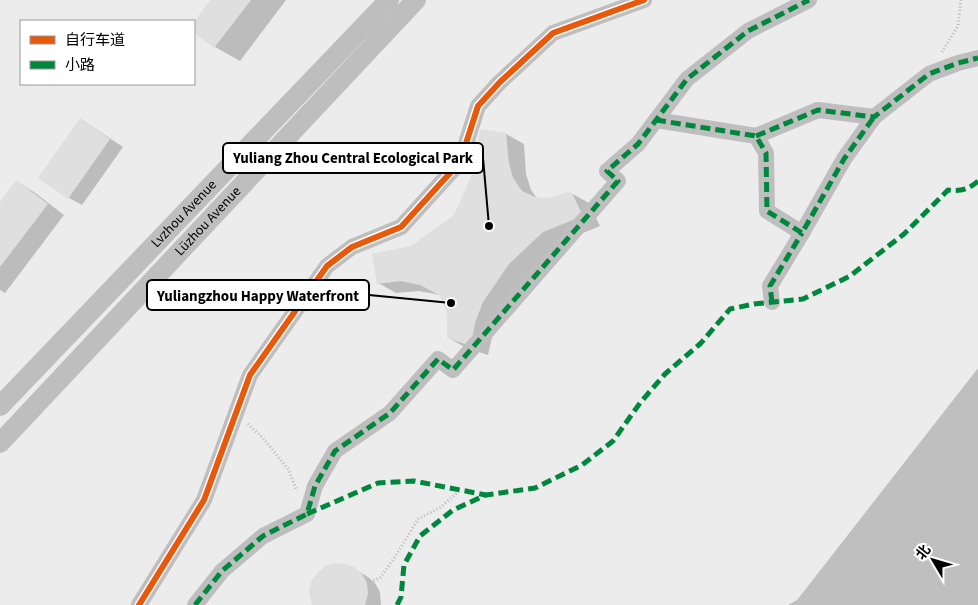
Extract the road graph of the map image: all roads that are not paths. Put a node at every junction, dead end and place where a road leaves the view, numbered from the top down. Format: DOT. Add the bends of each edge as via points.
graph roads {
  1 [pos="389,0"];
  2 [pos="416,0"];
  3 [pos="644,0"];
  4 [pos="809,0"];
  5 [pos="978,58"];
  6 [pos="874,117"];
  7 [pos="656,120"];
  8 [pos="756,136"];
  9 [pos="802,233"];
  10 [pos="772,302"];
  11 [pos="0,406"];
  12 [pos="0,442"];
  13 [pos="139,605"];
  14 [pos="196,605"];
  1 -- 11 [label="main road, Lvzhou Avenue"];
  2 -- 12 [label="main road, Lüzhou Avenue"];
  3 -- 13 [label="street" via="552,33 478,106 460,162 401,228 352,247 328,266 250,374 204,500"];
  4 -- 7 [label="street" via="748,30 688,79"];
  5 -- 6 [label="street" via="929,74"];
  6 -- 8 [label="street" via="818,110"];
  6 -- 9 [label="street" via="844,159"];
  7 -- 8 [label="street"];
  7 -- 14 [label="street" via="638,144 607,171 618,181 453,370 438,359 390,413 335,452 314,486 307,514 263,536 222,571"];
  8 -- 9 [label="street" via="766,152 768,211"];
  9 -- 10 [label="street" via="770,286"];
}
